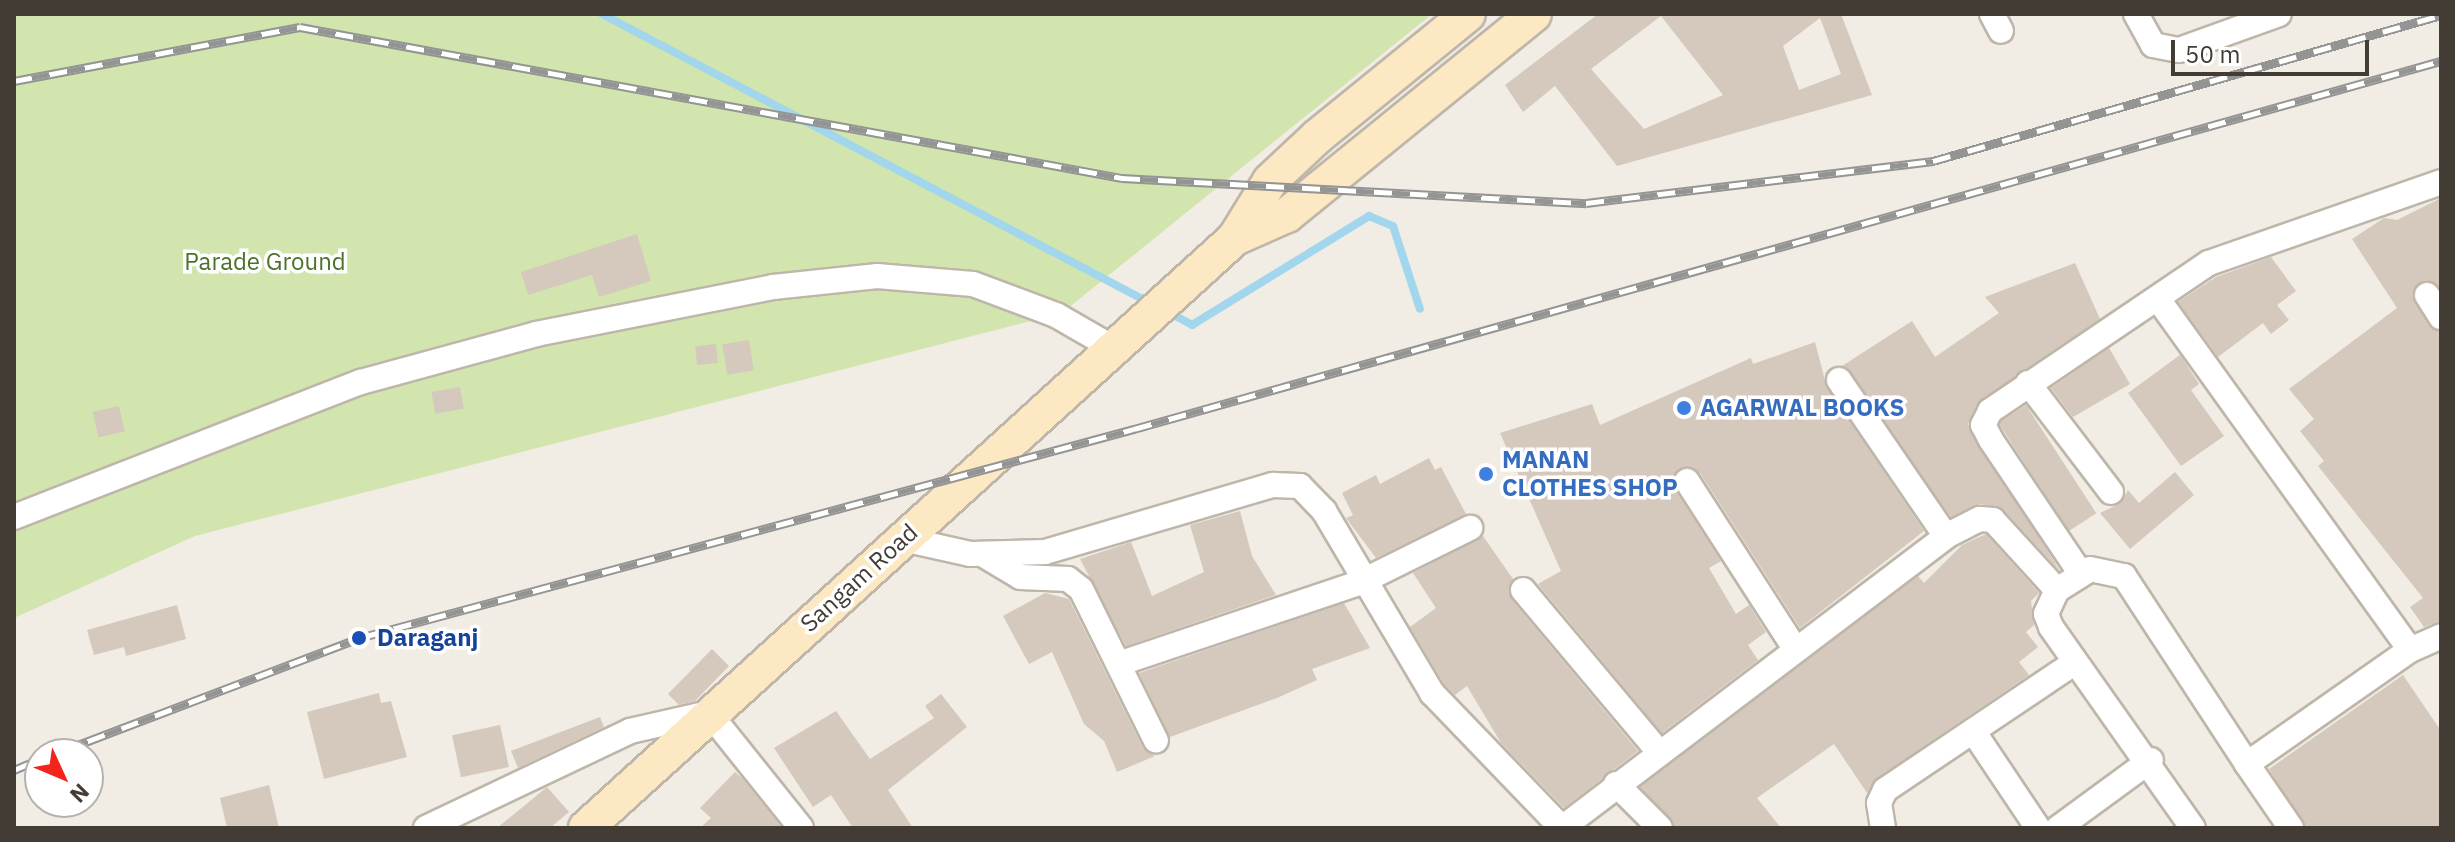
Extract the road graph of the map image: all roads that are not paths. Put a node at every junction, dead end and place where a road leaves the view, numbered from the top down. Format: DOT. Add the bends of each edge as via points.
graph roads {
  1 [pos="1468,14"];
  2 [pos="1534,14"];
  3 [pos="2136,14"];
  4 [pos="2279,14"];
  5 [pos="2441,182"];
  6 [pos="1235,238"];
  7 [pos="2427,295"];
  8 [pos="2158,299"];
  9 [pos="2441,317"];
  10 [pos="1125,340"];
  11 [pos="1839,380"];
  12 [pos="2028,383"];
  13 [pos="1687,481"];
  14 [pos="2111,492"];
  15 [pos="14,517"];
  16 [pos="1470,528"];
  17 [pos="1946,536"];
  18 [pos="903,539"];
  19 [pos="985,555"];
  20 [pos="2081,574"];
  21 [pos="1361,582"];
  22 [pos="1523,590"];
  23 [pos="2057,590"];
  24 [pos="2441,636"];
  25 [pos="1796,650"];
  26 [pos="2410,650"];
  27 [pos="1121,663"];
  28 [pos="2074,663"];
  29 [pos="709,713"];
  30 [pos="1973,731"];
  31 [pos="1156,741"];
  32 [pos="1658,751"];
  33 [pos="2151,760"];
  34 [pos="2247,764"];
  35 [pos="1616,784"];
  36 [pos="426,828"];
  37 [pos="586,828"];
  38 [pos="801,828"];
  39 [pos="1562,828"];
  40 [pos="1660,828"];
  41 [pos="1883,828"];
  42 [pos="2038,828"];
  43 [pos="2058,828"];
  44 [pos="2193,828"];
  45 [pos="2291,828"];
  1 -- 6 [label="main road" via="1270,181"];
  2 -- 6 [label="main road" via="1287,215"];
  3 -- 4 [label="street" via="2153,45 2179,50"];
  5 -- 8 [label="street" via="2209,263"];
  6 -- 10 [label="main road, Sangam Road"];
  7 -- 9 [label="street"];
  8 -- 12 [label="street"];
  8 -- 26 [label="street"];
  10 -- 15 [label="street" via="973,284 877,276 773,287 536,334 361,382"];
  10 -- 18 [label="main road, Sangam Road"];
  11 -- 17 [label="street"];
  12 -- 14 [label="street"];
  12 -- 20 [label="street" via="1998,403 1983,425"];
  13 -- 25 [label="street"];
  16 -- 21 [label="street"];
  17 -- 23 [label="street" via="1993,520"];
  17 -- 25 [label="street"];
  18 -- 19 [label="street"];
  18 -- 29 [label="main road, Sangam Road"];
  19 -- 21 [label="street" via="1045,552 1273,485 1300,486 1324,511"];
  19 -- 27 [label="street" via="1020,577 1068,579 1081,589"];
  20 -- 23 [label="street"];
  20 -- 34 [label="street" via="2104,566 2124,576"];
  21 -- 27 [label="street"];
  21 -- 39 [label="street" via="1432,693"];
  22 -- 32 [label="street"];
  23 -- 28 [label="street" via="2046,614"];
  24 -- 26 [label="street"];
  25 -- 32 [label="street"];
  26 -- 34 [label="street"];
  27 -- 31 [label="street"];
  28 -- 30 [label="street"];
  28 -- 33 [label="street"];
  29 -- 36 [label="street" via="630,731"];
  29 -- 37 [label="main road, Sangam Road"];
  29 -- 38 [label="street"];
  30 -- 41 [label="street" via="1885,790 1879,803"];
  30 -- 42 [label="street"];
  32 -- 35 [label="street"];
  33 -- 43 [label="street"];
  33 -- 44 [label="street"];
  34 -- 45 [label="street"];
  35 -- 39 [label="street"];
  35 -- 40 [label="street"];
}
